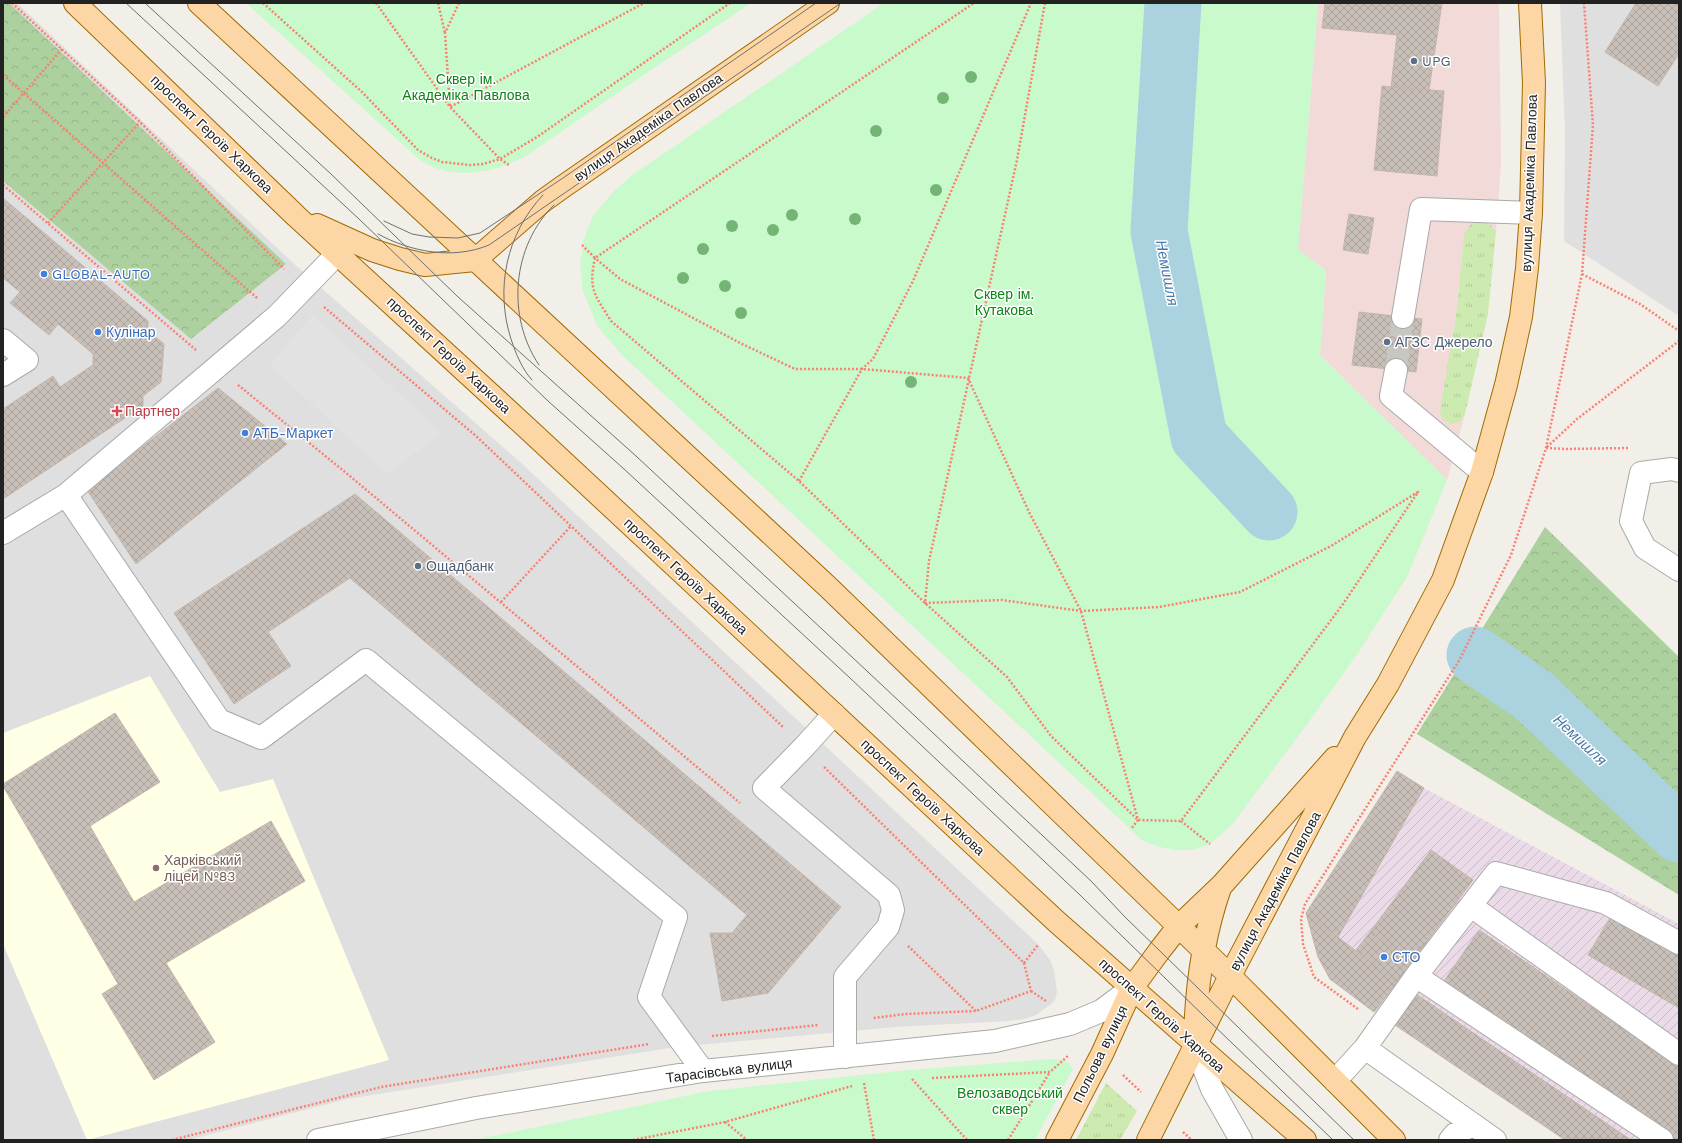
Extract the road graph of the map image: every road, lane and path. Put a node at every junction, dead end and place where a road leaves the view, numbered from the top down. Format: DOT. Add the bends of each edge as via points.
graph roads {
  1 [pos="12,3"];
  2 [pos="75,3"];
  3 [pos="199,3"];
  4 [pos="263,3"];
  5 [pos="376,3"];
  6 [pos="438,3"];
  7 [pos="459,3"];
  8 [pos="644,3"];
  9 [pos="730,3"];
  10 [pos="828,3"];
  11 [pos="974,3"];
  12 [pos="1031,3"];
  13 [pos="1044,3"];
  14 [pos="1530,3"];
  15 [pos="445,33"];
  16 [pos="62,49"];
  17 [pos="3,75"];
  18 [pos="24,93"];
  19 [pos="450,107"];
  20 [pos="3,117"];
  21 [pos="140,122"];
  22 [pos="500,159"];
  23 [pos="103,163"];
  24 [pos="508,165"];
  25 [pos="3,185"];
  26 [pos="1531,214"];
  27 [pos="296,216"];
  28 [pos="48,223"];
  29 [pos="582,245"];
  30 [pos="338,253"];
  31 [pos="595,258"];
  32 [pos="475,260"];
  33 [pos="1582,274"];
  34 [pos="304,290"];
  35 [pos="277,316"];
  36 [pos="1403,317"];
  37 [pos="1679,331"];
  38 [pos="3,340"];
  39 [pos="1679,341"];
  40 [pos="217,368"];
  41 [pos="862,369"];
  42 [pos="1396,370"];
  43 [pos="3,374"];
  44 [pos="968,378"];
  45 [pos="1634,448"];
  46 [pos="1679,471"];
  47 [pos="1482,472"];
  48 [pos="799,481"];
  49 [pos="66,495"];
  50 [pos="571,526"];
  51 [pos="3,533"];
  52 [pos="1679,570"];
  53 [pos="501,602"];
  54 [pos="925,603"];
  55 [pos="1081,610"];
  56 [pos="834,714"];
  57 [pos="1355,737"];
  58 [pos="804,747"];
  59 [pos="743,805"];
  60 [pos="1138,820"];
  61 [pos="1181,822"];
  62 [pos="1131,830"];
  63 [pos="1210,844"];
  64 [pos="1222,885"];
  65 [pos="1471,906"];
  66 [pos="1296,913"];
  67 [pos="1301,918"];
  68 [pos="888,927"];
  69 [pos="1178,927"];
  70 [pos="1679,943"];
  71 [pos="1038,945"];
  72 [pos="1203,951"];
  73 [pos="1024,962"];
  74 [pos="1230,976"];
  75 [pos="1416,976"];
  76 [pos="1132,988"];
  77 [pos="1031,991"];
  78 [pos="1051,1004"];
  79 [pos="976,1011"];
  80 [pos="844,1022"];
  81 [pos="679,1039"];
  82 [pos="1195,1045"];
  83 [pos="1365,1048"];
  84 [pos="1679,1054"];
  85 [pos="844,1057"];
  86 [pos="703,1071"];
  87 [pos="1050,1072"];
  88 [pos="1120,1072"];
  89 [pos="912,1079"];
  90 [pos="1335,1081"];
  91 [pos="1145,1096"];
  92 [pos="725,1122"];
  93 [pos="1473,1125"];
  94 [pos="172,1140"];
  95 [pos="318,1140"];
  96 [pos="633,1140"];
  97 [pos="747,1140"];
  98 [pos="874,1140"];
  99 [pos="967,1140"];
  100 [pos="1008,1140"];
  101 [pos="1057,1140"];
  102 [pos="1148,1140"];
  103 [pos="1241,1140"];
  104 [pos="1305,1140"];
  105 [pos="1394,1140"];
  106 [pos="1450,1140"];
  107 [pos="1495,1140"];
  108 [pos="1662,1140"];
  1 -- 16 [label="path"];
  2 -- 27 [label="main road, проспект Героїв Харкова"];
  3 -- 32 [label="main road"];
  4 -- 22 [label="path" via="362,92 418,150 432,158 454,164 483,164"];
  5 -- 19 [label="path"];
  6 -- 15 [label="path"];
  7 -- 15 [label="path"];
  8 -- 19 [label="path"];
  9 -- 22 [label="path" via="537,137"];
  10 -- 32 [label="main road, вулиця Академіка Павлова" via="543,201"];
  11 -- 31 [label="path"];
  12 -- 41 [label="path" via="913,281 872,359"];
  13 -- 44 [label="path" via="1017,160"];
  14 -- 26 [label="main road, вулиця Академіка Павлова" via="1534,83"];
  15 -- 19 [label="path"];
  16 -- 18 [label="path"];
  16 -- 21 [label="path"];
  17 -- 18 [label="path"];
  18 -- 20 [label="path"];
  18 -- 23 [label="path"];
  19 -- 22 [label="path"];
  21 -- 23 [label="path"];
  21 -- 34 [label="path"];
  22 -- 24 [label="path"];
  23 -- 28 [label="path"];
  23 -- 35 [label="path"];
  25 -- 28 [label="path"];
  26 -- 36 [label="street" via="1421,209"];
  26 -- 47 [label="main road, вулиця Академіка Павлова" via="1521,317 1506,385"];
  27 -- 30 [label="main road, проспект Героїв Харкова"];
  27 -- 32 [label="main road" via="372,250 400,259 426,265"];
  28 -- 40 [label="path"];
  29 -- 31 [label="path"];
  30 -- 34 [label="street"];
  30 -- 56 [label="main road, проспект Героїв Харкова"];
  31 -- 41 [label="path" via="620,279 740,343 795,369"];
  31 -- 48 [label="path" via="591,274 593,291 611,321"];
  32 -- 69 [label="main road" via="828,587"];
  33 -- 37 [label="path" via="1640,304"];
  34 -- 35 [label="street"];
  34 -- 50 [label="path" via="458,420"];
  35 -- 40 [label="street"];
  38 -- 43 [label="street" via="27,360"];
  39 -- 45 [label="path" via="1577,419 1546,448"];
  40 -- 49 [label="street"];
  40 -- 53 [label="path"];
  41 -- 44 [label="path"];
  41 -- 48 [label="path"];
  42 -- 47 [label="street" via="1391,396"];
  44 -- 54 [label="path" via="929,561"];
  44 -- 55 [label="path" via="1029,512"];
  46 -- 52 [label="street" via="1672,469 1641,473 1631,521 1645,548"];
  47 -- 57 [label="main road, вулиця Академіка Павлова" via="1443,580 1388,684"];
  48 -- 54 [label="path"];
  49 -- 51 [label="street"];
  49 -- 81 [label="street" via="219,720 261,738 366,660 676,917 649,997"];
  50 -- 53 [label="path"];
  50 -- 58 [label="path"];
  53 -- 59 [label="path"];
  54 -- 55 [label="path" via="1002,600"];
  54 -- 60 [label="path" via="1007,677 1051,736"];
  55 -- 60 [label="path"];
  55 -- 61 [label="path" via="1159,607 1240,592 1331,546 1418,492 1343,604"];
  56 -- 58 [label="street"];
  56 -- 76 [label="main road, проспект Героїв Харкова"];
  57 -- 64 [label="main road, вулиця Академіка Павлова"];
  57 -- 74 [label="main road, вулиця Академіка Павлова"];
  58 -- 68 [label="street" via="764,788 889,895 893,910"];
  58 -- 73 [label="path"];
  60 -- 61 [label="path"];
  60 -- 62 [label="path"];
  61 -- 63 [label="path"];
  64 -- 69 [label="main road, вулиця Академіка Павлова"];
  64 -- 72 [label="main road" via="1208,925"];
  65 -- 70 [label="street" via="1496,873 1606,903"];
  65 -- 75 [label="street"];
  65 -- 84 [label="street"];
  66 -- 67 [label="path"];
  68 -- 79 [label="path"];
  68 -- 80 [label="street" via="845,977"];
  69 -- 72 [label="main road"];
  69 -- 76 [label="main road, вулиця Академіка Павлова"];
  71 -- 73 [label="path"];
  72 -- 74 [label="main road"];
  72 -- 82 [label="main road" via="1197,994"];
  73 -- 77 [label="path"];
  74 -- 82 [label="main road, вулиця Академіка Павлова"];
  74 -- 90 [label="main road"];
  75 -- 83 [label="street"];
  75 -- 108 [label="street"];
  76 -- 82 [label="main road, проспект Героїв Харкова"];
  76 -- 85 [label="street, Тарасівська вулиця" via="1101,1011 1062,1026 995,1042"];
  76 -- 101 [label="main road, Польова вулиця" via="1102,1054"];
  77 -- 78 [label="path"];
  77 -- 79 [label="path"];
  79 -- 80 [label="path" via="905,1014"];
  80 -- 81 [label="path"];
  80 -- 85 [label="street"];
  81 -- 86 [label="street"];
  81 -- 94 [label="path" via="381,1087"];
  82 -- 102 [label="main road"];
  82 -- 103 [label="street" via="1212,1089"];
  82 -- 104 [label="main road, проспект Героїв Харкова"];
  83 -- 90 [label="street"];
  83 -- 93 [label="street"];
  85 -- 86 [label="street, Тарасівська вулиця"];
  86 -- 95 [label="street, Тарасівська вулиця" via="476,1108"];
  87 -- 100 [label="path"];
  88 -- 91 [label="path"];
  89 -- 99 [label="path"];
  90 -- 105 [label="main road"];
  92 -- 96 [label="path"];
  92 -- 97 [label="path"];
  92 -- 98 [label="path" via="864,1082"];
  93 -- 106 [label="street" via="1455,1134"];
  93 -- 107 [label="street"];
}
